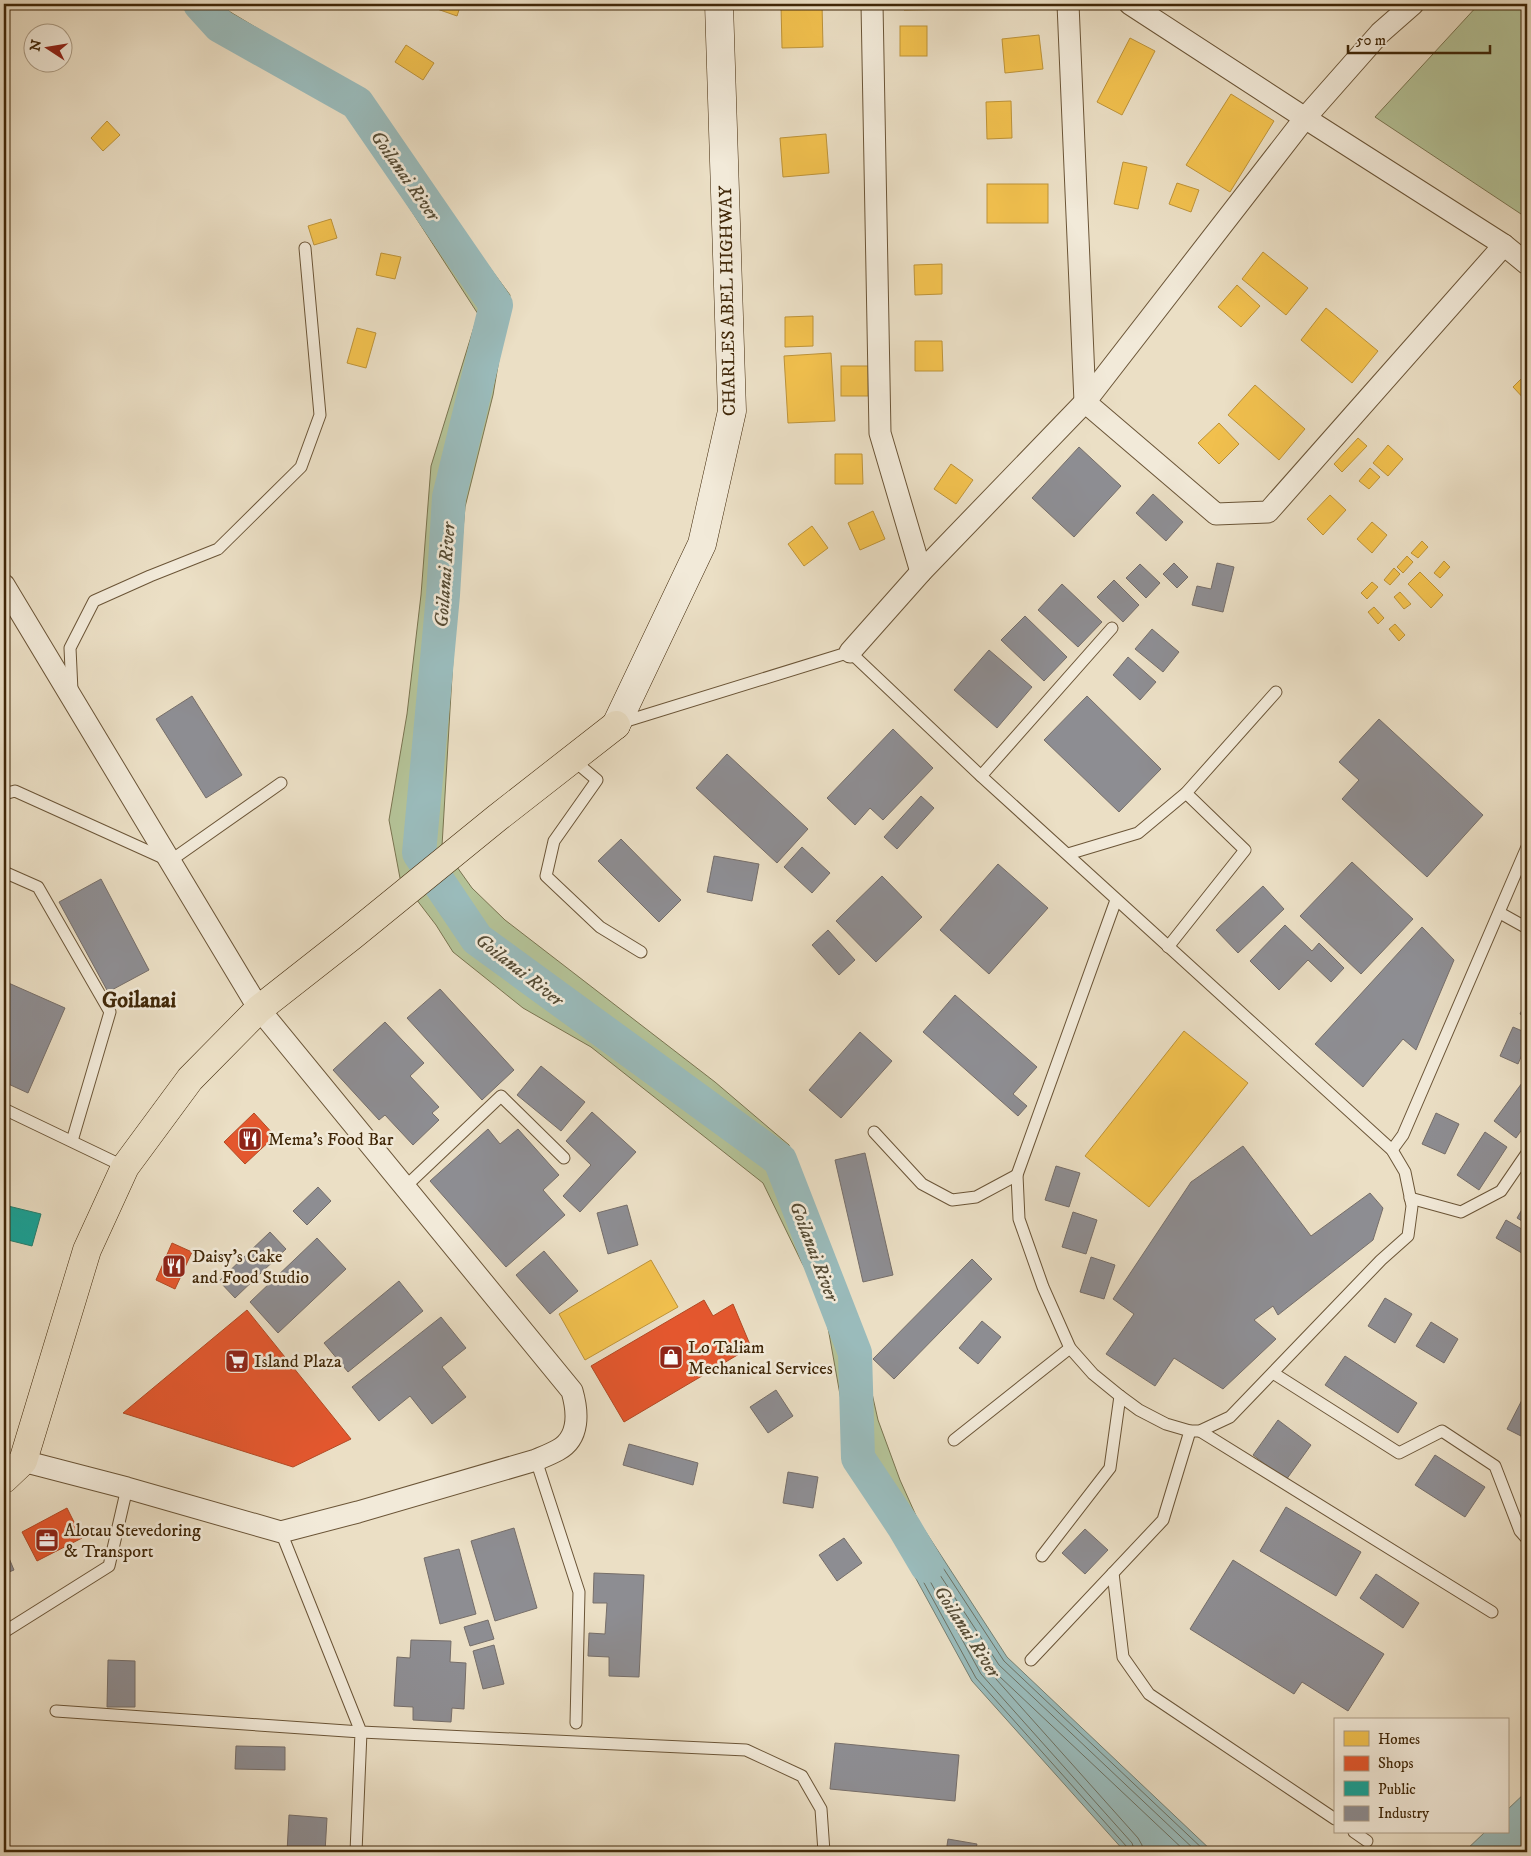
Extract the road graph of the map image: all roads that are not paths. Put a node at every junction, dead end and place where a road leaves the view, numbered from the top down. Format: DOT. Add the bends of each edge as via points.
graph roads {
  1 [pos="720,4"];
  2 [pos="872,4"];
  3 [pos="1068,4"];
  4 [pos="1130,4"];
  5 [pos="1413,4"];
  6 [pos="1305,118"];
  7 [pos="1504,245"];
  8 [pos="305,248"];
  9 [pos="1527,264"];
  10 [pos="1085,402"];
  11 [pos="921,572"];
  12 [pos="4,585"];
  13 [pos="1112,628"];
  14 [pos="850,652"];
  15 [pos="1276,692"];
  16 [pos="73,700"];
  17 [pos="616,725"];
  18 [pos="572,759"];
  19 [pos="981,776"];
  20 [pos="281,783"];
  21 [pos="1186,793"];
  22 [pos="4,794"];
  23 [pos="1527,847"];
  24 [pos="1068,854"];
  25 [pos="170,861"];
  26 [pos="4,872"];
  27 [pos="1116,900"];
  28 [pos="1500,913"];
  29 [pos="1527,928"];
  30 [pos="1168,947"];
  31 [pos="641,952"];
  32 [pos="259,1009"];
  33 [pos="4,1110"];
  34 [pos="874,1132"];
  35 [pos="72,1141"];
  36 [pos="1392,1150"];
  37 [pos="1527,1153"];
  38 [pos="564,1158"];
  39 [pos="125,1166"];
  40 [pos="1017,1175"];
  41 [pos="405,1187"];
  42 [pos="1410,1198"];
  43 [pos="1070,1348"];
  44 [pos="1273,1373"];
  45 [pos="1120,1396"];
  46 [pos="1195,1431"];
  47 [pos="954,1440"];
  48 [pos="536,1460"];
  49 [pos="14,1470"];
  50 [pos="127,1488"];
  51 [pos="281,1532"];
  52 [pos="1527,1540"];
  53 [pos="1042,1556"];
  54 [pos="1113,1573"];
  55 [pos="1492,1612"];
  56 [pos="4,1632"];
  57 [pos="1031,1660"];
  58 [pos="56,1711"];
  59 [pos="576,1723"];
  60 [pos="361,1732"];
  61 [pos="1334,1818"];
  62 [pos="1357,1834"];
  63 [pos="1367,1841"];
  64 [pos="356,1852"];
  65 [pos="824,1852"];
  1 -- 17 [label="main road, CHARLES ABEL HIGHWAY" via="732,411 702,544"];
  2 -- 11 [label="street" via="880,433"];
  3 -- 10 [label="street"];
  4 -- 6 [label="street"];
  5 -- 6 [label="street" via="1380,33"];
  6 -- 7 [label="street"];
  6 -- 10 [label="street"];
  7 -- 9 [label="street"];
  7 -- 10 [label="street" via="1268,512 1216,514"];
  8 -- 16 [label="lane" via="320,415 301,467 218,549 94,602 70,648"];
  10 -- 11 [label="street"];
  11 -- 14 [label="street"];
  12 -- 16 [label="street"];
  13 -- 19 [label="lane"];
  14 -- 17 [label="lane"];
  14 -- 19 [label="lane"];
  15 -- 21 [label="lane"];
  16 -- 25 [label="street"];
  17 -- 18 [label="main road, CHARLES ABEL HIGHWAY"];
  18 -- 31 [label="lane" via="597,780 554,841 546,876 600,927"];
  18 -- 32 [label="main road, CHARLES ABEL HIGHWAY"];
  19 -- 24 [label="lane"];
  20 -- 25 [label="lane"];
  21 -- 24 [label="lane" via="1138,833"];
  21 -- 30 [label="lane" via="1245,850"];
  22 -- 25 [label="lane" via="14,791"];
  23 -- 28 [label="lane"];
  24 -- 27 [label="lane"];
  25 -- 32 [label="street"];
  26 -- 35 [label="lane" via="38,887 110,1012"];
  27 -- 30 [label="lane"];
  27 -- 40 [label="lane"];
  28 -- 29 [label="lane"];
  28 -- 36 [label="lane" via="1403,1134"];
  30 -- 36 [label="lane"];
  32 -- 39 [label="main road" via="190,1079"];
  32 -- 41 [label="street"];
  33 -- 35 [label="lane"];
  34 -- 40 [label="lane" via="922,1184 952,1200 976,1197"];
  35 -- 39 [label="lane"];
  36 -- 42 [label="lane" via="1405,1172"];
  37 -- 42 [label="lane" via="1501,1191 1461,1212"];
  38 -- 41 [label="lane" via="501,1096"];
  39 -- 49 [label="main road" via="87,1250"];
  40 -- 43 [label="lane" via="1020,1219 1042,1287"];
  41 -- 48 [label="street" via="572,1391 576,1422 572,1438 559,1450"];
  42 -- 44 [label="lane" via="1408,1236"];
  43 -- 45 [label="lane" via="1093,1374"];
  43 -- 47 [label="lane"];
  44 -- 46 [label="lane" via="1230,1418"];
  44 -- 52 [label="lane" via="1399,1453 1442,1431 1495,1466 1520,1531"];
  45 -- 46 [label="lane" via="1166,1424"];
  45 -- 53 [label="lane" via="1110,1468"];
  46 -- 54 [label="lane" via="1162,1520"];
  46 -- 55 [label="lane"];
  48 -- 51 [label="street"];
  48 -- 59 [label="lane" via="579,1592"];
  49 -- 50 [label="street"];
  50 -- 51 [label="street"];
  50 -- 56 [label="lane" via="109,1566"];
  51 -- 60 [label="lane"];
  54 -- 57 [label="lane"];
  54 -- 61 [label="lane" via="1123,1657 1149,1694"];
  58 -- 60 [label="lane"];
  60 -- 64 [label="lane"];
  60 -- 65 [label="lane" via="746,1750 802,1776 821,1809"];
  62 -- 63 [label="lane"];
}
